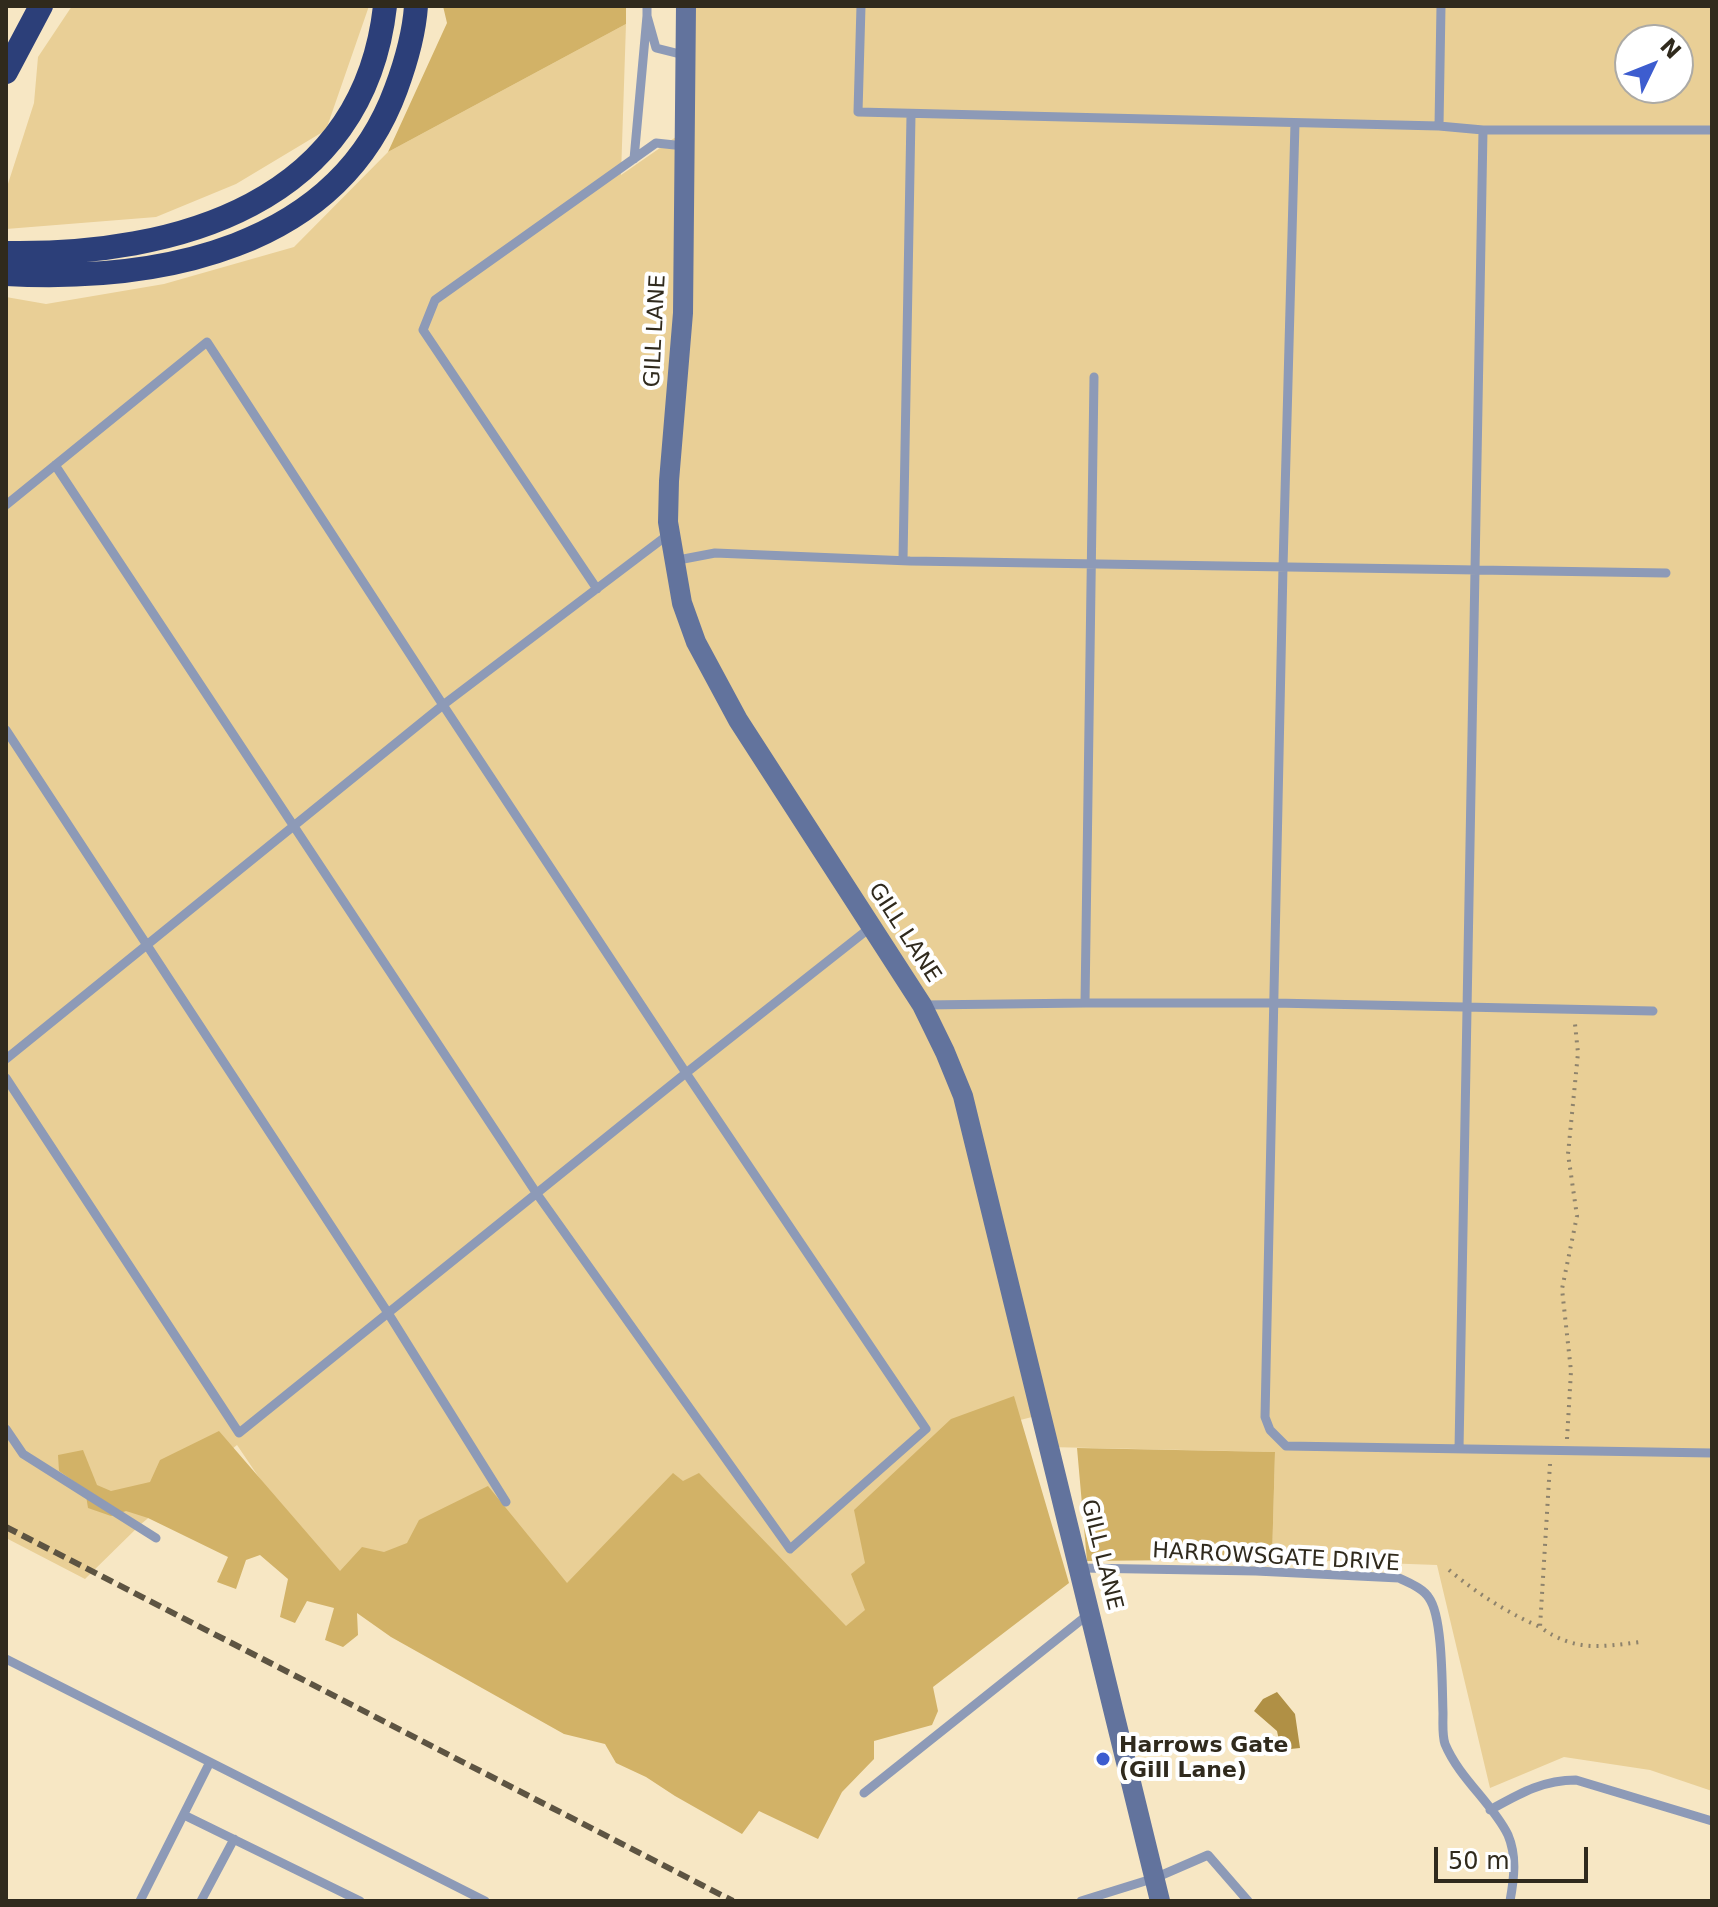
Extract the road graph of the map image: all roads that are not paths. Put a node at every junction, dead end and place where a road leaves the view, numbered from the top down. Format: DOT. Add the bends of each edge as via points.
graph roads {
  1 [pos="41,6"];
  2 [pos="385,6"];
  3 [pos="416,6"];
  4 [pos="686,6"];
  5 [pos="861,6"];
  6 [pos="1441,6"];
  7 [pos="647,11"];
  8 [pos="686,56"];
  9 [pos="6,72"];
  10 [pos="911,115"];
  11 [pos="1295,123"];
  12 [pos="1439,126"];
  13 [pos="1483,130"];
  14 [pos="1712,130"];
  15 [pos="685,146"];
  16 [pos="634,159"];
  17 [pos="6,253"];
  18 [pos="80,263"];
  19 [pos="6,274"];
  20 [pos="1094,377"];
  21 [pos="55,465"];
  22 [pos="6,505"];
  23 [pos="669,534"];
  24 [pos="903,560"];
  25 [pos="673,561"];
  26 [pos="1092,564"];
  27 [pos="1283,567"];
  28 [pos="1476,570"];
  29 [pos="1666,573"];
  30 [pos="597,589"];
  31 [pos="443,705"];
  32 [pos="6,730"];
  33 [pos="294,826"];
  34 [pos="871,927"];
  35 [pos="146,945"];
  36 [pos="1085,1003"];
  37 [pos="1274,1003"];
  38 [pos="922,1005"];
  39 [pos="1468,1007"];
  40 [pos="1653,1011"];
  41 [pos="6,1059"];
  42 [pos="686,1073"];
  43 [pos="6,1078"];
  44 [pos="537,1194"];
  45 [pos="388,1313"];
  46 [pos="6,1429"];
  47 [pos="1459,1449"];
  48 [pos="1712,1453"];
  49 [pos="506,1502"];
  50 [pos="156,1538"];
  51 [pos="1081,1568"];
  52 [pos="1091,1612"];
  53 [pos="6,1659"];
  54 [pos="210,1762"];
  55 [pos="864,1793"];
  56 [pos="1490,1810"];
  57 [pos="184,1815"];
  58 [pos="1712,1821"];
  59 [pos="234,1839"];
  60 [pos="1155,1878"];
  61 [pos="466,1891"];
  62 [pos="140,1901"];
  63 [pos="201,1901"];
  64 [pos="360,1901"];
  65 [pos="461,1901"];
  66 [pos="485,1901"];
  67 [pos="1081,1901"];
  68 [pos="1160,1901"];
  69 [pos="1248,1901"];
  70 [pos="1510,1901"];
  1 -- 9 [label="highway"];
  2 -- 18 [label="highway" via="377,55 359,98 325,149 298,176 262,200 196,228"];
  3 -- 18 [label="highway" via="405,64 385,114 356,159 307,207 260,235 212,254 160,266"];
  4 -- 8 [label="street, GILL LANE"];
  5 -- 10 [label="lane" via="858,112"];
  6 -- 12 [label="lane"];
  7 -- 8 [label="lane" via="656,48"];
  7 -- 16 [label="lane"];
  8 -- 15 [label="street, GILL LANE"];
  10 -- 11 [label="lane"];
  10 -- 24 [label="lane"];
  11 -- 12 [label="lane"];
  11 -- 27 [label="lane"];
  12 -- 13 [label="lane"];
  13 -- 14 [label="lane"];
  13 -- 28 [label="lane"];
  15 -- 16 [label="lane" via="656,143"];
  15 -- 23 [label="street, GILL LANE" via="683,313"];
  16 -- 30 [label="lane" via="435,300 423,330"];
  17 -- 18 [label="highway"];
  18 -- 19 [label="highway"];
  20 -- 26 [label="lane"];
  21 -- 22 [label="lane"];
  21 -- 31 [label="lane" via="207,342"];
  21 -- 33 [label="lane"];
  23 -- 25 [label="street, GILL LANE"];
  23 -- 30 [label="lane"];
  24 -- 25 [label="lane" via="715,553"];
  24 -- 26 [label="lane"];
  25 -- 34 [label="street, GILL LANE" via="682,603 716,681"];
  26 -- 27 [label="lane"];
  26 -- 36 [label="lane"];
  27 -- 28 [label="lane"];
  27 -- 37 [label="lane"];
  28 -- 29 [label="lane"];
  28 -- 39 [label="lane"];
  30 -- 31 [label="lane"];
  31 -- 33 [label="lane"];
  31 -- 42 [label="lane"];
  32 -- 35 [label="lane"];
  33 -- 35 [label="lane"];
  33 -- 44 [label="lane"];
  34 -- 38 [label="street, GILL LANE"];
  34 -- 42 [label="lane"];
  35 -- 41 [label="lane"];
  35 -- 45 [label="lane"];
  36 -- 37 [label="lane"];
  36 -- 38 [label="lane"];
  37 -- 39 [label="lane"];
  37 -- 47 [label="lane" via="1265,1417 1270,1430 1286,1446"];
  38 -- 51 [label="street, GILL LANE" via="963,1096"];
  39 -- 40 [label="lane"];
  39 -- 47 [label="lane"];
  42 -- 44 [label="lane"];
  42 -- 44 [label="lane" via="926,1429 790,1549"];
  43 -- 45 [label="lane" via="239,1433"];
  44 -- 45 [label="lane"];
  45 -- 49 [label="lane"];
  46 -- 50 [label="lane" via="23,1454"];
  47 -- 48 [label="lane"];
  51 -- 52 [label="street, GILL LANE"];
  51 -- 56 [label="lane, HARROWSGATE DRIVE" via="1399,1578 1417,1587 1435,1611 1444,1742"];
  52 -- 55 [label="lane"];
  52 -- 60 [label="street, GILL LANE"];
  53 -- 54 [label="lane"];
  54 -- 57 [label="lane"];
  54 -- 61 [label="lane"];
  56 -- 58 [label="lane" via="1530,1787 1576,1780"];
  56 -- 70 [label="lane, HARROWSGATE DRIVE" via="1513,1854"];
  57 -- 59 [label="lane"];
  57 -- 62 [label="lane"];
  59 -- 63 [label="lane"];
  59 -- 64 [label="lane"];
  60 -- 67 [label="lane"];
  60 -- 68 [label="street, GILL LANE"];
  60 -- 69 [label="lane" via="1208,1855"];
  61 -- 65 [label="lane"];
  61 -- 66 [label="lane"];
}
